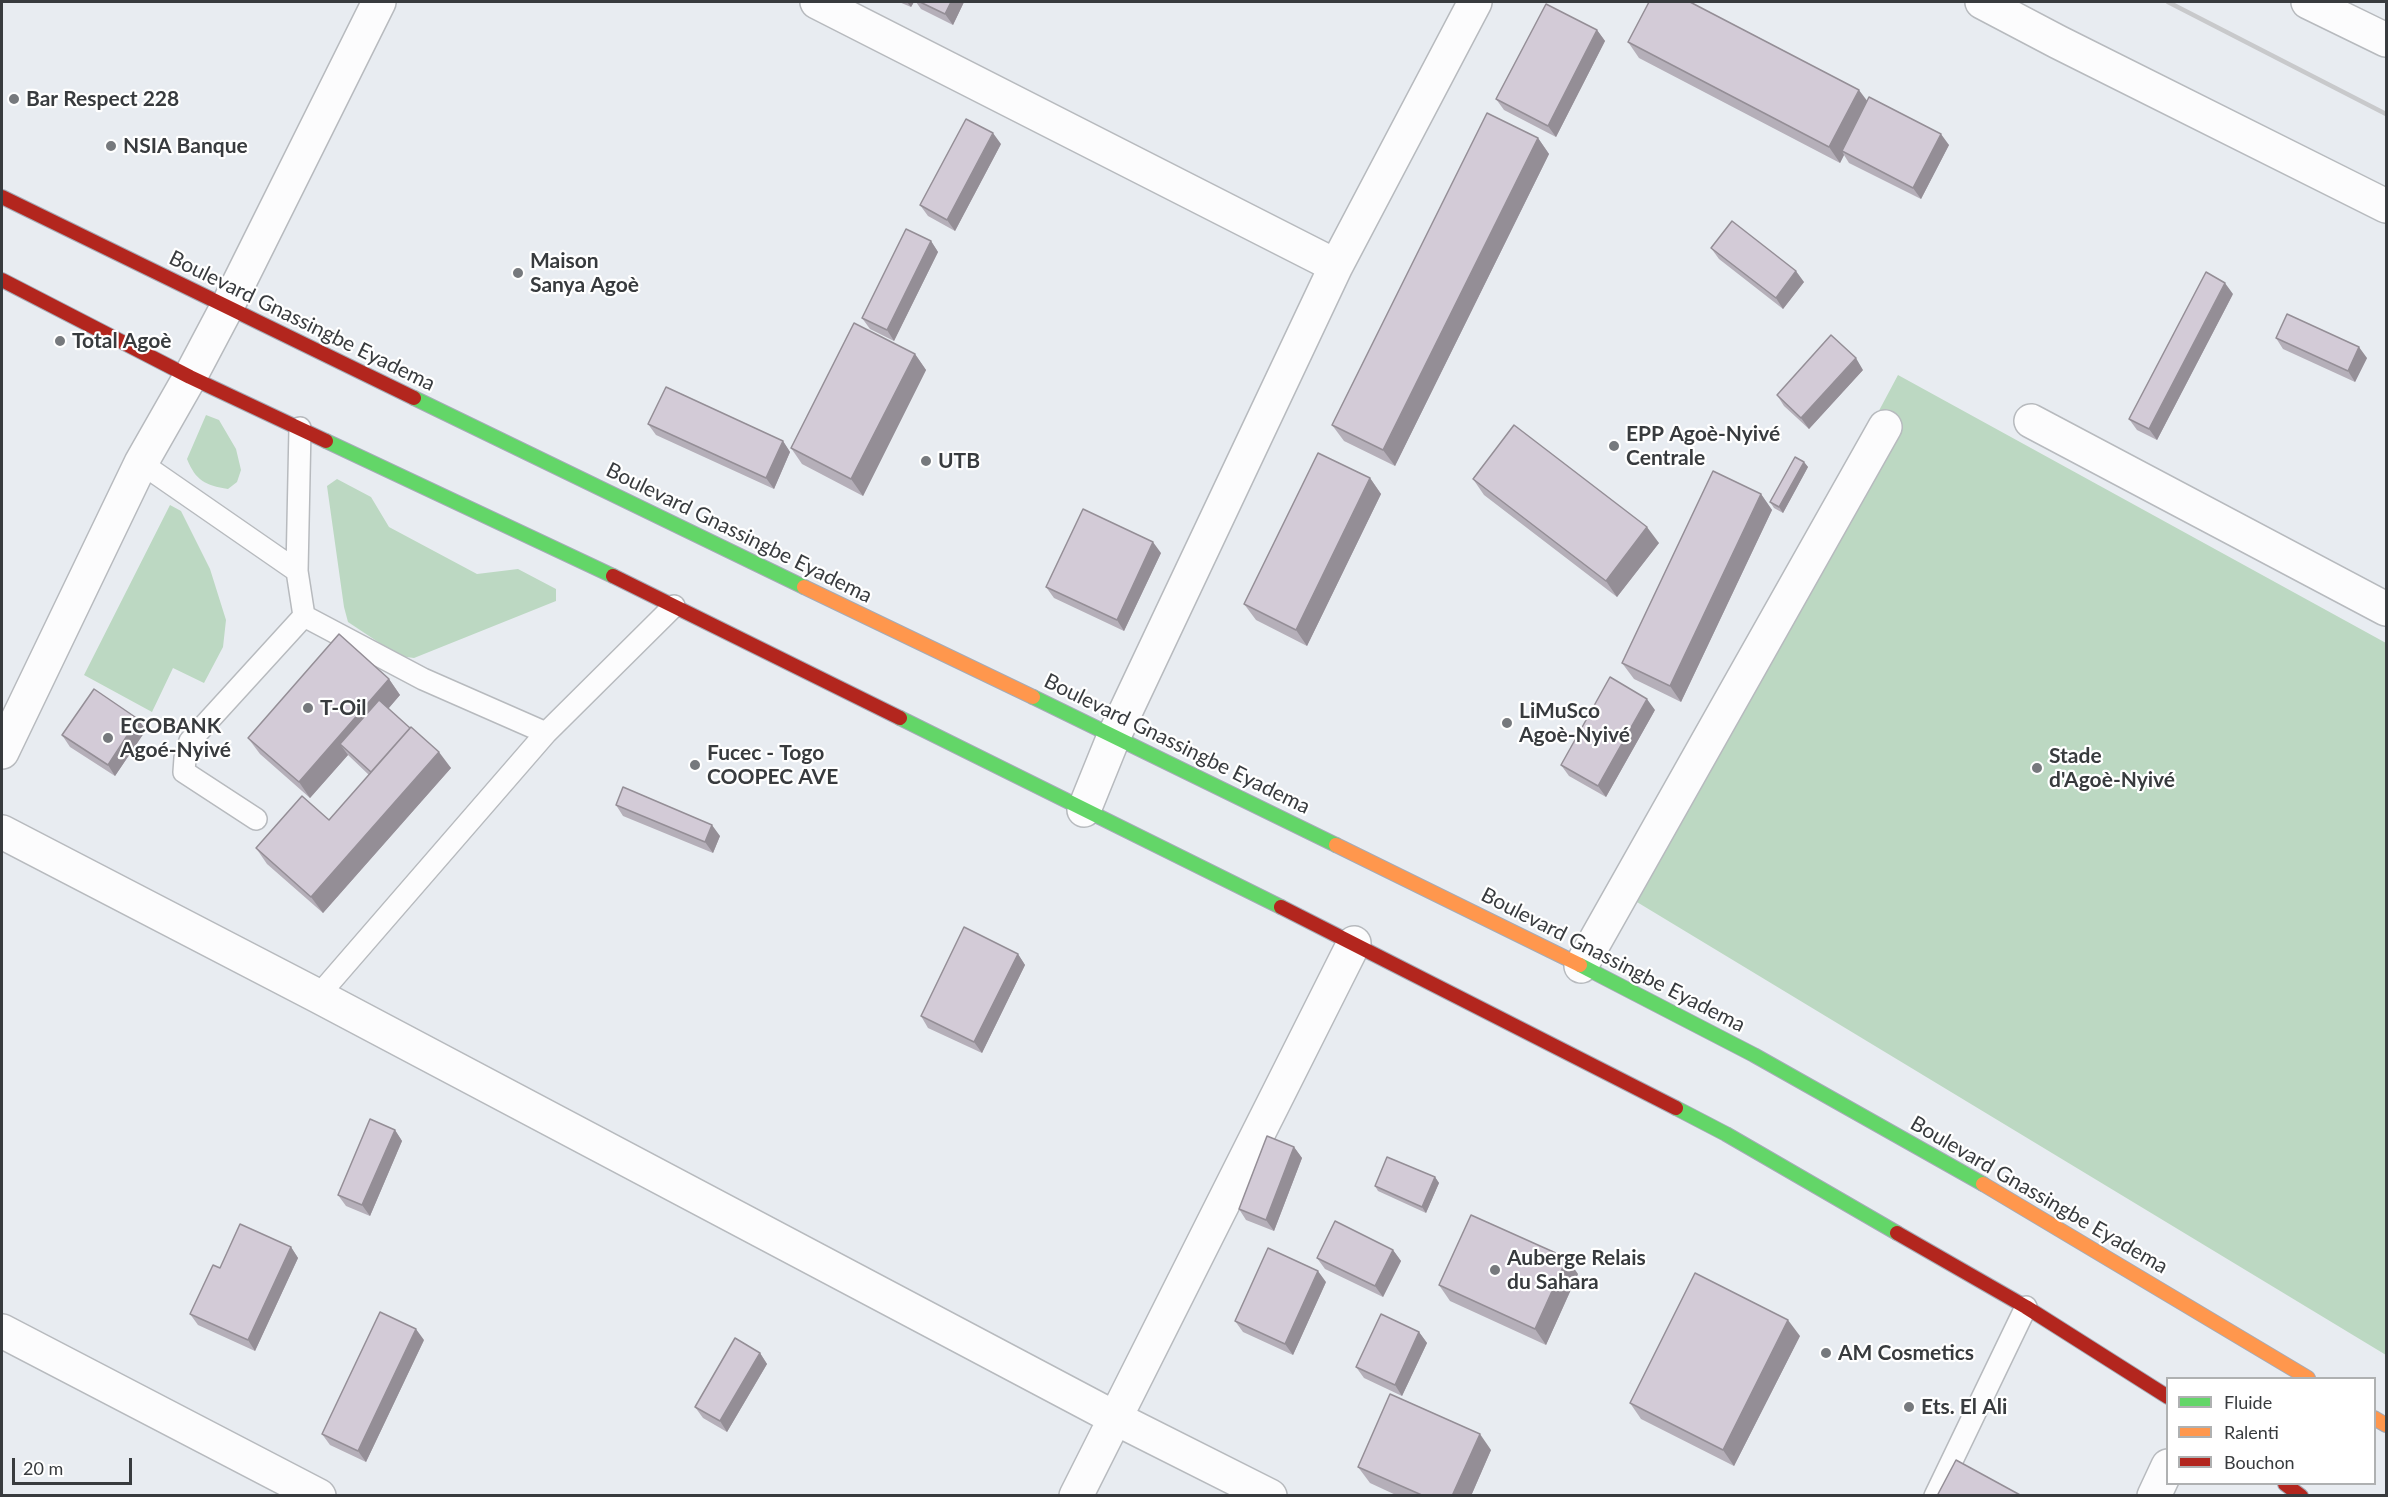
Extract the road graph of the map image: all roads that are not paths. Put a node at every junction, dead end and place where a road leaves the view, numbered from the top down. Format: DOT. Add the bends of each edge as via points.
graph roads {
  1 [pos="379,2"];
  2 [pos="817,2"];
  3 [pos="1475,2"];
  4 [pos="1982,2"];
  5 [pos="2308,2"];
  6 [pos="2386,40"];
  7 [pos="2,197"];
  8 [pos="2386,206"];
  9 [pos="1336,266"];
  10 [pos="2,280"];
  11 [pos="227,307"];
  12 [pos="190,377"];
  13 [pos="2031,421"];
  14 [pos="1885,427"];
  15 [pos="300,428"];
  16 [pos="141,463"];
  17 [pos="297,571"];
  18 [pos="674,606"];
  19 [pos="2386,609"];
  20 [pos="304,616"];
  21 [pos="546,733"];
  22 [pos="1114,736"];
  23 [pos="2,752"];
  24 [pos="1084,810"];
  25 [pos="256,819"];
  26 [pos="2,832"];
  27 [pos="1354,943"];
  28 [pos="1581,966"];
  29 [pos="318,996"];
  30 [pos="2026,1307"];
  31 [pos="2,1331"];
  32 [pos="2306,1377"];
  33 [pos="2166,1395"];
  34 [pos="1115,1418"];
  35 [pos="2166,1470"];
  36 [pos="2286,1485"];
  37 [pos="319,1496"];
  38 [pos="1076,1496"];
  39 [pos="1270,1496"];
  40 [pos="1935,1496"];
  41 [pos="2154,1496"];
  42 [pos="2301,1496"];
  1 -- 11 [label="street"];
  2 -- 9 [label="street"];
  3 -- 9 [label="street"];
  4 -- 8 [label="street"];
  5 -- 6 [label="street"];
  7 -- 11 [label="highway, Boulevard Gnassingbe Eyadema"];
  9 -- 22 [label="street"];
  10 -- 12 [label="highway"];
  11 -- 12 [label="street"];
  11 -- 22 [label="highway, Boulevard Gnassingbe Eyadema"];
  12 -- 15 [label="highway"];
  12 -- 16 [label="street"];
  13 -- 19 [label="street"];
  14 -- 28 [label="street"];
  15 -- 17 [label="lane"];
  15 -- 18 [label="highway"];
  16 -- 17 [label="lane"];
  16 -- 23 [label="street"];
  17 -- 20 [label="lane"];
  18 -- 21 [label="lane"];
  18 -- 24 [label="highway"];
  20 -- 21 [label="lane" via="423,679"];
  20 -- 25 [label="lane" via="190,741 185,758 184,772"];
  21 -- 29 [label="lane"];
  22 -- 24 [label="street"];
  22 -- 28 [label="highway, Boulevard Gnassingbe Eyadema"];
  24 -- 27 [label="highway"];
  26 -- 29 [label="street"];
  27 -- 30 [label="highway" via="1726,1134"];
  27 -- 34 [label="street"];
  28 -- 32 [label="highway, Boulevard Gnassingbe Eyadema" via="1754,1055 1978,1182"];
  29 -- 34 [label="street"];
  30 -- 33 [label="highway"];
  30 -- 40 [label="lane"];
  31 -- 37 [label="street"];
  34 -- 38 [label="street"];
  34 -- 39 [label="street"];
  35 -- 41 [label="street"];
  36 -- 42 [label="highway"];
}
